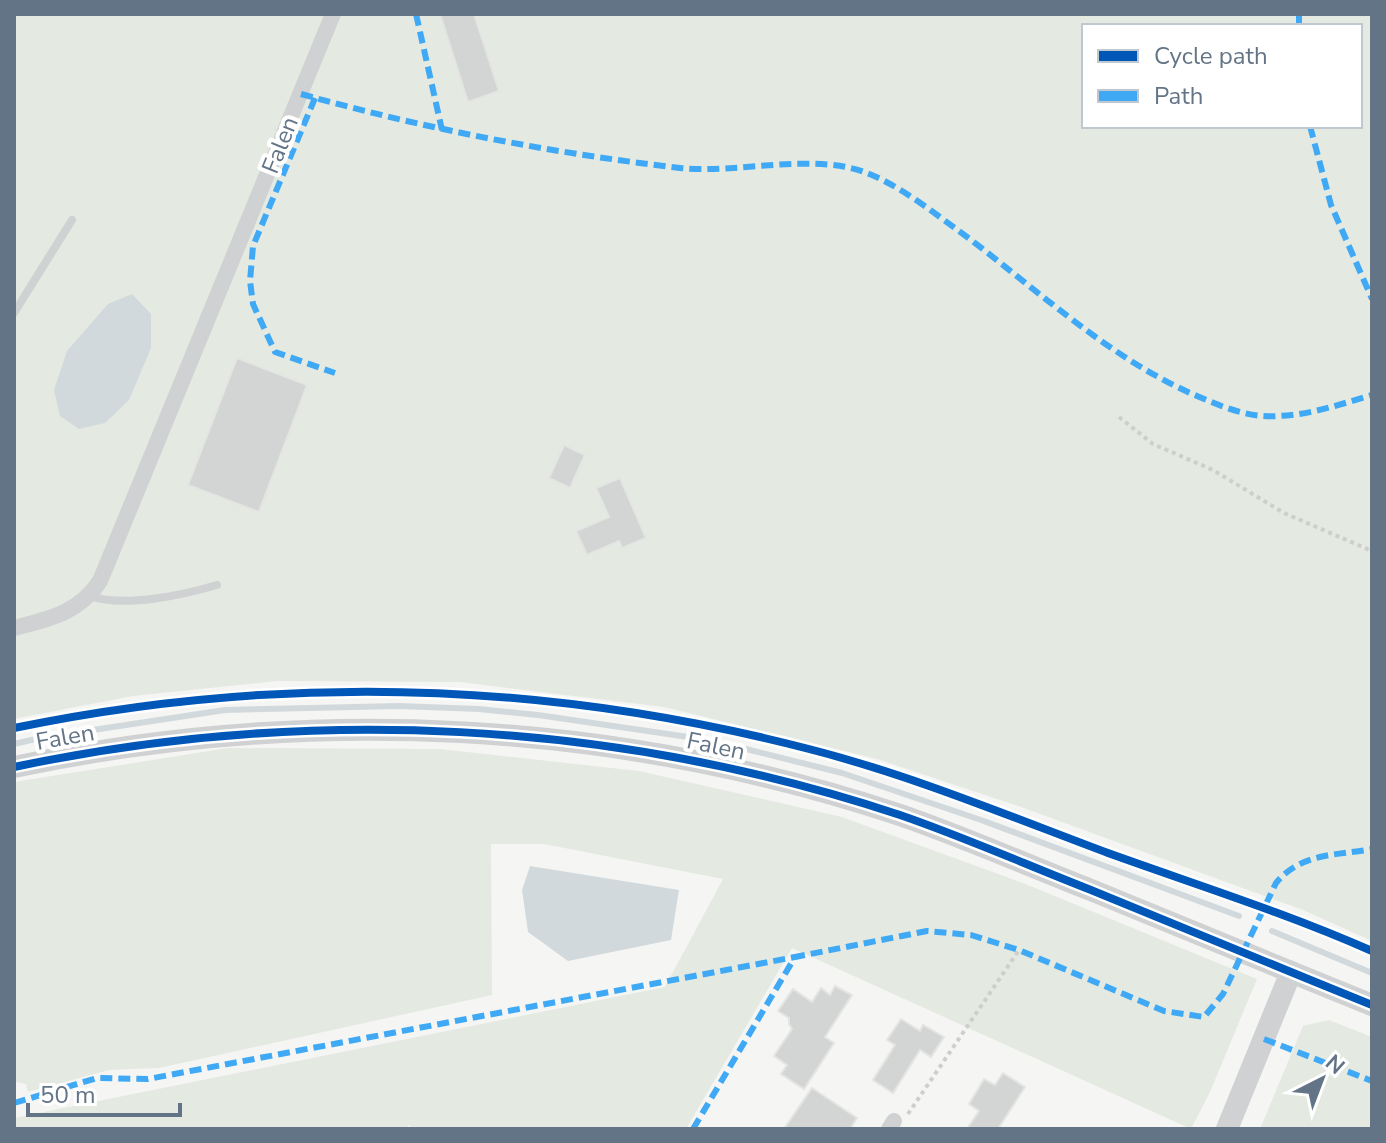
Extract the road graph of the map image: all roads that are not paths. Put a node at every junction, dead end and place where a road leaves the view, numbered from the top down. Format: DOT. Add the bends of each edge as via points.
graph roads {
  1 [pos="333,14"];
  2 [pos="72,220"];
  3 [pos="14,313"];
  4 [pos="217,585"];
  5 [pos="90,596"];
  6 [pos="14,628"];
  7 [pos="14,767"];
  8 [pos="1291,972"];
  9 [pos="1372,1005"];
  10 [pos="1227,1129"];
  1 -- 5 [label="street, Falen" via="126,522"];
  2 -- 3 [label="lane"];
  4 -- 5 [label="lane" via="107,602"];
  5 -- 6 [label="street" via="77,607"];
  7 -- 8 [label="street, Falen" via="147,743 317,730 506,733 608,745 718,766 899,815"];
  8 -- 9 [label="street, Falen"];
  8 -- 10 [label="street"];
}
